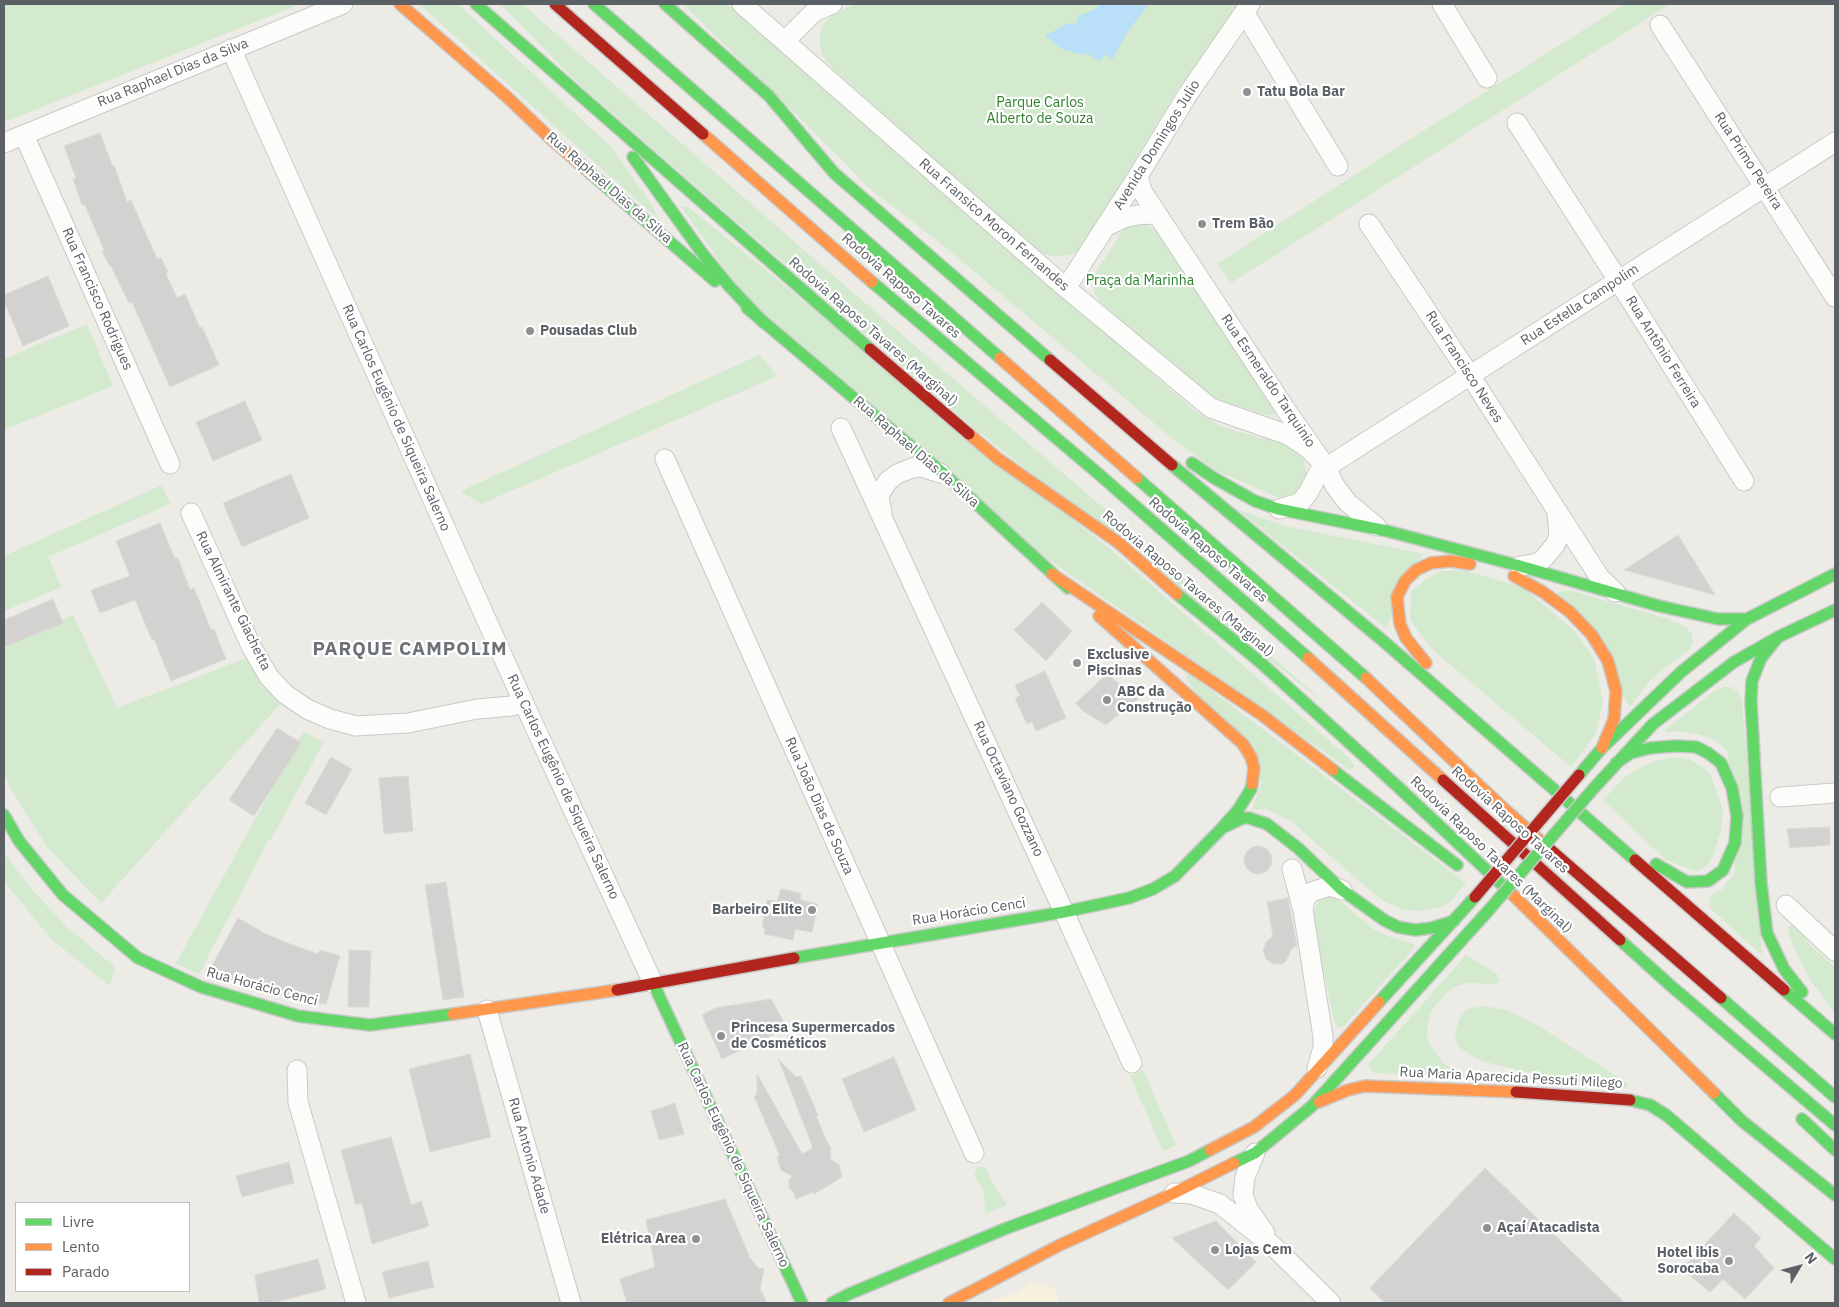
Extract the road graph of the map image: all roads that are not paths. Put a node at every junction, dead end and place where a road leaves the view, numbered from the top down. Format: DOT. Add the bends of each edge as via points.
graph roads {
  1 [pos="343,4"];
  2 [pos="400,4"];
  3 [pos="476,4"];
  4 [pos="555,4"];
  5 [pos="594,4"];
  6 [pos="657,4"];
  7 [pos="665,4"];
  8 [pos="742,4"];
  9 [pos="832,4"];
  10 [pos="1442,4"];
  11 [pos="1247,8"];
  12 [pos="686,23"];
  13 [pos="1660,25"];
  14 [pos="785,41"];
  15 [pos="231,49"];
  16 [pos="1487,78"];
  17 [pos="572,88"];
  18 [pos="1517,123"];
  19 [pos="24,135"];
  20 [pos="1835,142"];
  21 [pos="4,143"];
  22 [pos="1338,166"];
  23 [pos="1138,176"];
  24 [pos="1765,187"];
  25 [pos="1160,218"];
  26 [pos="1369,224"];
  27 [pos="1104,228"];
  28 [pos="1618,280"];
  29 [pos="1066,288"];
  30 [pos="1835,297"];
  31 [pos="992,309"];
  32 [pos="764,323"];
  33 [pos="1470,376"];
  34 [pos="1286,410"];
  35 [pos="1260,426"];
  36 [pos="1145,427"];
  37 [pos="842,428"];
  38 [pos="1184,456"];
  39 [pos="665,458"];
  40 [pos="170,464"];
  41 [pos="1326,468"];
  42 [pos="944,474"];
  43 [pos="1744,481"];
  44 [pos="1278,509"];
  45 [pos="1557,511"];
  46 [pos="191,513"];
  47 [pos="883,516"];
  48 [pos="1387,531"];
  49 [pos="1520,566"];
  50 [pos="1052,574"];
  51 [pos="1835,574"];
  52 [pos="1618,595"];
  53 [pos="1835,610"];
  54 [pos="1747,618"];
  55 [pos="1778,637"];
  56 [pos="520,694"];
  57 [pos="1602,748"];
  58 [pos="1506,749"];
  59 [pos="1616,763"];
  60 [pos="1538,778"];
  61 [pos="1835,793"];
  62 [pos="1780,797"];
  63 [pos="4,814"];
  64 [pos="1222,828"];
  65 [pos="1292,870"];
  66 [pos="1304,890"];
  67 [pos="1342,890"];
  68 [pos="1786,905"];
  69 [pos="1064,912"];
  70 [pos="1454,921"];
  71 [pos="879,942"];
  72 [pos="1835,951"];
  73 [pos="1578,960"];
  74 [pos="697,974"];
  75 [pos="654,982"];
  76 [pos="1671,986"];
  77 [pos="486,1010"];
  78 [pos="670,1018"];
  79 [pos="1835,1027"];
  80 [pos="1835,1034"];
  81 [pos="1132,1063"];
  82 [pos="297,1070"];
  83 [pos="1316,1071"];
  84 [pos="1760,1076"];
  85 [pos="1835,1097"];
  86 [pos="1312,1106"];
  87 [pos="1794,1111"];
  88 [pos="1835,1125"];
  89 [pos="1835,1150"];
  90 [pos="974,1152"];
  91 [pos="1255,1153"];
  92 [pos="1174,1193"];
  93 [pos="1835,1195"];
  94 [pos="1274,1247"];
  95 [pos="1835,1260"];
  96 [pos="356,1303"];
  97 [pos="571,1303"];
  98 [pos="802,1303"];
  99 [pos="832,1303"];
  100 [pos="949,1303"];
  101 [pos="1331,1303"];
  1 -- 15 [label="street, Rua Raphael Dias da Silva"];
  2 -- 32 [label="main road, Rua Raphael Dias da Silva"];
  3 -- 17 [label="main road, Rodovia Raposo Tavares (Marginal)"];
  4 -- 76 [label="main road, Rodovia Raposo Tavares" via="1276,630"];
  5 -- 85 [label="main road, Rodovia Raposo Tavares" via="1354,667 1500,805"];
  6 -- 12 [label="main road"];
  7 -- 12 [label="main road"];
  8 -- 14 [label="street, Rua Fransico Moron Fernandes"];
  9 -- 14 [label="street" via="814,12"];
  10 -- 16 [label="street"];
  11 -- 22 [label="street"];
  11 -- 23 [label="street, Avenida Domingos Julio" via="1188,94"];
  12 -- 31 [label="main road" via="769,96 834,173"];
  13 -- 24 [label="street, Rua Primo Pereira"];
  14 -- 29 [label="street, Rua Fransico Moron Fernandes"];
  15 -- 19 [label="street, Rua Raphael Dias da Silva"];
  15 -- 56 [label="street, Rua Carlos Eugênio de Siqueira Salerno"];
  17 -- 32 [label="main road" via="619,139 702,253"];
  17 -- 73 [label="main road, Rodovia Raposo Tavares (Marginal)" via="997,458 1119,543 1260,662 1521,902"];
  18 -- 28 [label="street, Rua Antônio Ferreira"];
  19 -- 21 [label="street, Rua Raphael Dias da Silva"];
  19 -- 40 [label="street, Rua Francisco Rodrigues"];
  20 -- 24 [label="street, Rua Estella Campolim"];
  23 -- 25 [label="street, Rua Esmeraldo Tarquinio" via="1142,191"];
  23 -- 27 [label="street, Avenida Domingos Julio"];
  24 -- 28 [label="street, Rua Estella Campolim"];
  24 -- 30 [label="street, Rua Primo Pereira"];
  25 -- 27 [label="street" via="1153,214 1137,215"];
  25 -- 34 [label="street, Rua Esmeraldo Tarquinio"];
  26 -- 33 [label="street, Rua Francisco Neves"];
  27 -- 29 [label="street, Avenida Domingos Julio"];
  28 -- 33 [label="street, Rua Estella Campolim"];
  28 -- 43 [label="street, Rua Antônio Ferreira"];
  29 -- 35 [label="street, Rua Fransico Moron Fernandes" via="1211,408"];
  31 -- 36 [label="main road"];
  31 -- 58 [label="main road" via="1114,417 1382,640"];
  32 -- 42 [label="main road, Rua Raphael Dias da Silva"];
  33 -- 41 [label="street, Rua Estella Campolim"];
  33 -- 45 [label="street, Rua Francisco Neves"];
  34 -- 35 [label="street, Rua Fransico Moron Fernandes" via="1288,421 1284,425"];
  34 -- 41 [label="street, Rua Esmeraldo Tarquinio"];
  35 -- 41 [label="street, Rua Fransico Moron Fernandes" via="1298,441"];
  37 -- 47 [label="street, Rua Octaviano Gozzano"];
  38 -- 44 [label="main road" via="1238,492"];
  39 -- 71 [label="street, Rua João Dias de Souza"];
  41 -- 44 [label="street" via="1319,472 1300,502"];
  41 -- 48 [label="street, Rua Esmeraldo Tarquinio" via="1348,503 1370,522"];
  42 -- 47 [label="street, Rua Octaviano Gozzano" via="921,467 897,474 879,498"];
  42 -- 50 [label="main road, Rua Raphael Dias da Silva"];
  44 -- 48 [label="main road"];
  45 -- 49 [label="street, Rua Francisco Neves" via="1559,536 1555,545 1538,563"];
  45 -- 52 [label="street, Rua Francisco Neves" via="1600,578"];
  46 -- 56 [label="street, Rua Almirante Giachetta" via="251,646 269,676 307,709 356,726 408,723 477,709 512,706"];
  47 -- 69 [label="street, Rua Octaviano Gozzano"];
  48 -- 49 [label="main road"];
  49 -- 52 [label="main road"];
  50 -- 64 [label="main road, Rua Raphael Dias da Silva" via="1248,751 1254,768 1251,789"];
  50 -- 73 [label="main road" via="1262,715"];
  51 -- 54 [label="main road"];
  52 -- 54 [label="main road" via="1718,619"];
  53 -- 55 [label="main road"];
  54 -- 57 [label="main road" via="1681,672"];
  55 -- 59 [label="main road" via="1734,662 1653,724"];
  55 -- 79 [label="main road" via="1760,658 1755,670 1751,702 1755,800 1767,932 1784,969 1812,1006"];
  56 -- 75 [label="street, Rua Carlos Eugênio de Siqueira Salerno"];
  57 -- 58 [label="main road" via="1614,719 1616,691 1608,661 1592,635 1570,612 1516,576 1451,560 1431,563 1404,581 1397,597 1400,624 1413,649"];
  57 -- 70 [label="main road, bridge"];
  58 -- 60 [label="main road"];
  59 -- 60 [label="main road" via="1630,754 1650,748 1675,746 1696,747 1721,763 1732,788 1737,816 1735,843 1723,870 1708,881 1686,882 1663,869"];
  59 -- 86 [label="main road, bridge"];
  60 -- 80 [label="main road"];
  61 -- 62 [label="street"];
  63 -- 77 [label="main road, Rua Horácio Cenci" via="19,841 63,895 138,958 201,987 298,1016 370,1025"];
  64 -- 67 [label="main road" via="1242,818 1267,824"];
  64 -- 69 [label="main road, Rua Horácio Cenci" via="1175,876 1153,889 1129,898"];
  65 -- 66 [label="street"];
  66 -- 67 [label="street" via="1330,886"];
  66 -- 83 [label="street" via="1303,910 1323,1037"];
  67 -- 70 [label="main road" via="1398,927 1415,930"];
  68 -- 72 [label="street"];
  69 -- 71 [label="main road, Rua Horácio Cenci"];
  69 -- 81 [label="street, Rua Octaviano Gozzano"];
  70 -- 83 [label="main road"];
  71 -- 74 [label="main road, Rua Horácio Cenci"];
  71 -- 90 [label="street, Rua João Dias de Souza"];
  73 -- 93 [label="main road, Rodovia Raposo Tavares (Marginal)" via="1742,1121"];
  74 -- 75 [label="main road, Rua Horácio Cenci"];
  74 -- 78 [label="main road, Rua Horácio Cenci" via="674,993 670,1002"];
  75 -- 77 [label="main road, Rua Horácio Cenci"];
  75 -- 78 [label="main road, Rua Carlos Eugênio de Siqueira Salerno"];
  76 -- 84 [label="main road"];
  76 -- 88 [label="main road, Rodovia Raposo Tavares"];
  77 -- 97 [label="street, Rua Antonio Adade"];
  78 -- 98 [label="main road, Rua Carlos Eugênio de Siqueira Salerno"];
  82 -- 96 [label="street" via="298,1102"];
  83 -- 99 [label="main road" via="1296,1095 1254,1127 1189,1161 1007,1228"];
  86 -- 91 [label="main road"];
  86 -- 95 [label="main road, Rua Maria Aparecida Pessuti Milego" via="1348,1090 1379,1086 1605,1097 1650,1105 1699,1142"];
  87 -- 89 [label="main road"];
  91 -- 92 [label="main road"];
  91 -- 94 [label="street" via="1245,1177 1243,1195 1248,1209"];
  92 -- 94 [label="street" via="1192,1194 1220,1204"];
  92 -- 100 [label="main road" via="1060,1245"];
  94 -- 101 [label="street"];
}
